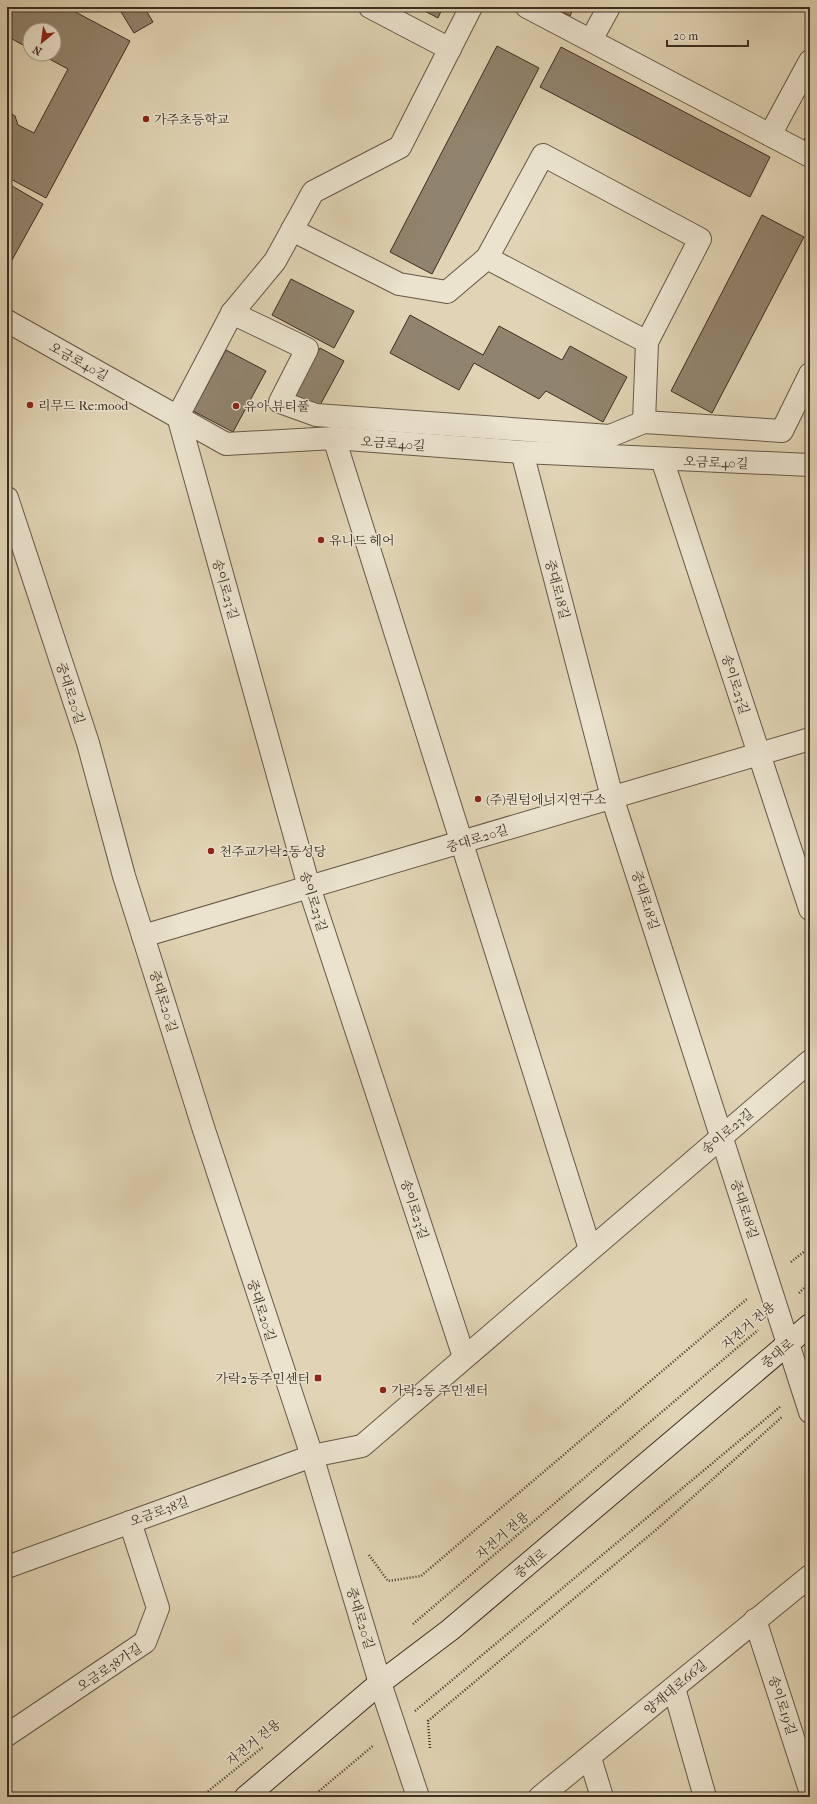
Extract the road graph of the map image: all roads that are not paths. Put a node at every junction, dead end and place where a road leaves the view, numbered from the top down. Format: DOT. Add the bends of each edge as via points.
graph roads {
  1 [pos="370,7"];
  2 [pos="471,7"];
  3 [pos="528,7"];
  4 [pos="609,7"];
  5 [pos="591,40"];
  6 [pos="450,49"];
  7 [pos="810,61"];
  8 [pos="770,135"];
  9 [pos="810,156"];
  10 [pos="292,230"];
  11 [pos="487,258"];
  12 [pos="232,314"];
  13 [pos="7,321"];
  14 [pos="646,342"];
  15 [pos="810,374"];
  16 [pos="178,416"];
  17 [pos="644,422"];
  18 [pos="334,438"];
  19 [pos="522,452"];
  20 [pos="662,459"];
  21 [pos="810,465"];
  22 [pos="7,498"];
  23 [pos="810,739"];
  24 [pos="759,754"];
  25 [pos="612,797"];
  26 [pos="462,842"];
  27 [pos="309,887"];
  28 [pos="810,909"];
  29 [pos="143,936"];
  30 [pos="810,1061"];
  31 [pos="722,1135"];
  32 [pos="590,1249"];
  33 [pos="810,1325"];
  34 [pos="789,1343"];
  35 [pos="464,1357"];
  36 [pos="810,1412"];
  37 [pos="312,1456"];
  38 [pos="130,1522"];
  39 [pos="7,1567"];
  40 [pos="810,1576"];
  41 [pos="756,1620"];
  42 [pos="380,1683"];
  43 [pos="674,1688"];
  44 [pos="7,1735"];
  45 [pos="590,1758"];
  46 [pos="810,1790"];
  47 [pos="246,1797"];
  48 [pos="418,1797"];
  49 [pos="540,1797"];
  50 [pos="602,1797"];
  51 [pos="705,1797"];
  1 -- 6 [label="street"];
  2 -- 6 [label="street"];
  3 -- 5 [label="street"];
  4 -- 5 [label="street"];
  5 -- 8 [label="street"];
  6 -- 10 [label="street" via="400,147 313,192"];
  7 -- 8 [label="street"];
  8 -- 9 [label="street"];
  10 -- 11 [label="street" via="399,284 446,292"];
  10 -- 12 [label="street" via="275,261"];
  11 -- 14 [label="street"];
  11 -- 14 [label="street" via="543,155 550,158 700,239"];
  12 -- 16 [label="street"];
  12 -- 17 [label="street" via="307,349 280,402 316,414 610,436"];
  13 -- 16 [label="street, 오금로40길"];
  14 -- 17 [label="street"];
  15 -- 17 [label="street" via="782,431"];
  16 -- 18 [label="street, 오금로40길" via="226,444"];
  16 -- 27 [label="street, 송이로23길"];
  18 -- 19 [label="street, 오금로40길"];
  18 -- 26 [label="street"];
  19 -- 20 [label="street, 오금로40길"];
  19 -- 25 [label="street, 중대로18길"];
  20 -- 21 [label="street, 오금로40길"];
  20 -- 24 [label="street, 송이로23길"];
  22 -- 29 [label="street, 중대로20길" via="88,743"];
  23 -- 24 [label="street, 중대로20길"];
  24 -- 25 [label="street, 중대로20길"];
  24 -- 28 [label="street, 송이로23길"];
  25 -- 26 [label="street, 중대로20길"];
  25 -- 31 [label="street, 중대로18길"];
  26 -- 27 [label="street, 중대로20길"];
  26 -- 32 [label="street"];
  27 -- 29 [label="street, 중대로20길"];
  27 -- 35 [label="street, 송이로23길"];
  29 -- 37 [label="street, 중대로20길"];
  30 -- 31 [label="street, 송이로23길"];
  31 -- 32 [label="street, 송이로23길"];
  31 -- 34 [label="street, 중대로18길"];
  32 -- 35 [label="street, 송이로23길"];
  33 -- 34 [label="street, 중대로"];
  34 -- 36 [label="street, 중대로18길"];
  34 -- 42 [label="street, 중대로" via="450,1630"];
  35 -- 37 [label="street, 송이로23길" via="362,1446"];
  37 -- 38 [label="street, 오금로38길"];
  37 -- 42 [label="street, 중대로20길"];
  38 -- 39 [label="street, 오금로38길"];
  38 -- 44 [label="street, 오금로38가길" via="158,1608 145,1642"];
  40 -- 41 [label="street, 양재대로66길"];
  41 -- 43 [label="street, 양재대로66길"];
  41 -- 46 [label="street, 송이로19길"];
  42 -- 47 [label="street, 중대로"];
  42 -- 48 [label="street"];
  43 -- 45 [label="street, 양재대로66길"];
  43 -- 51 [label="street"];
  45 -- 49 [label="street, 양재대로66길"];
  45 -- 50 [label="street"];
}
